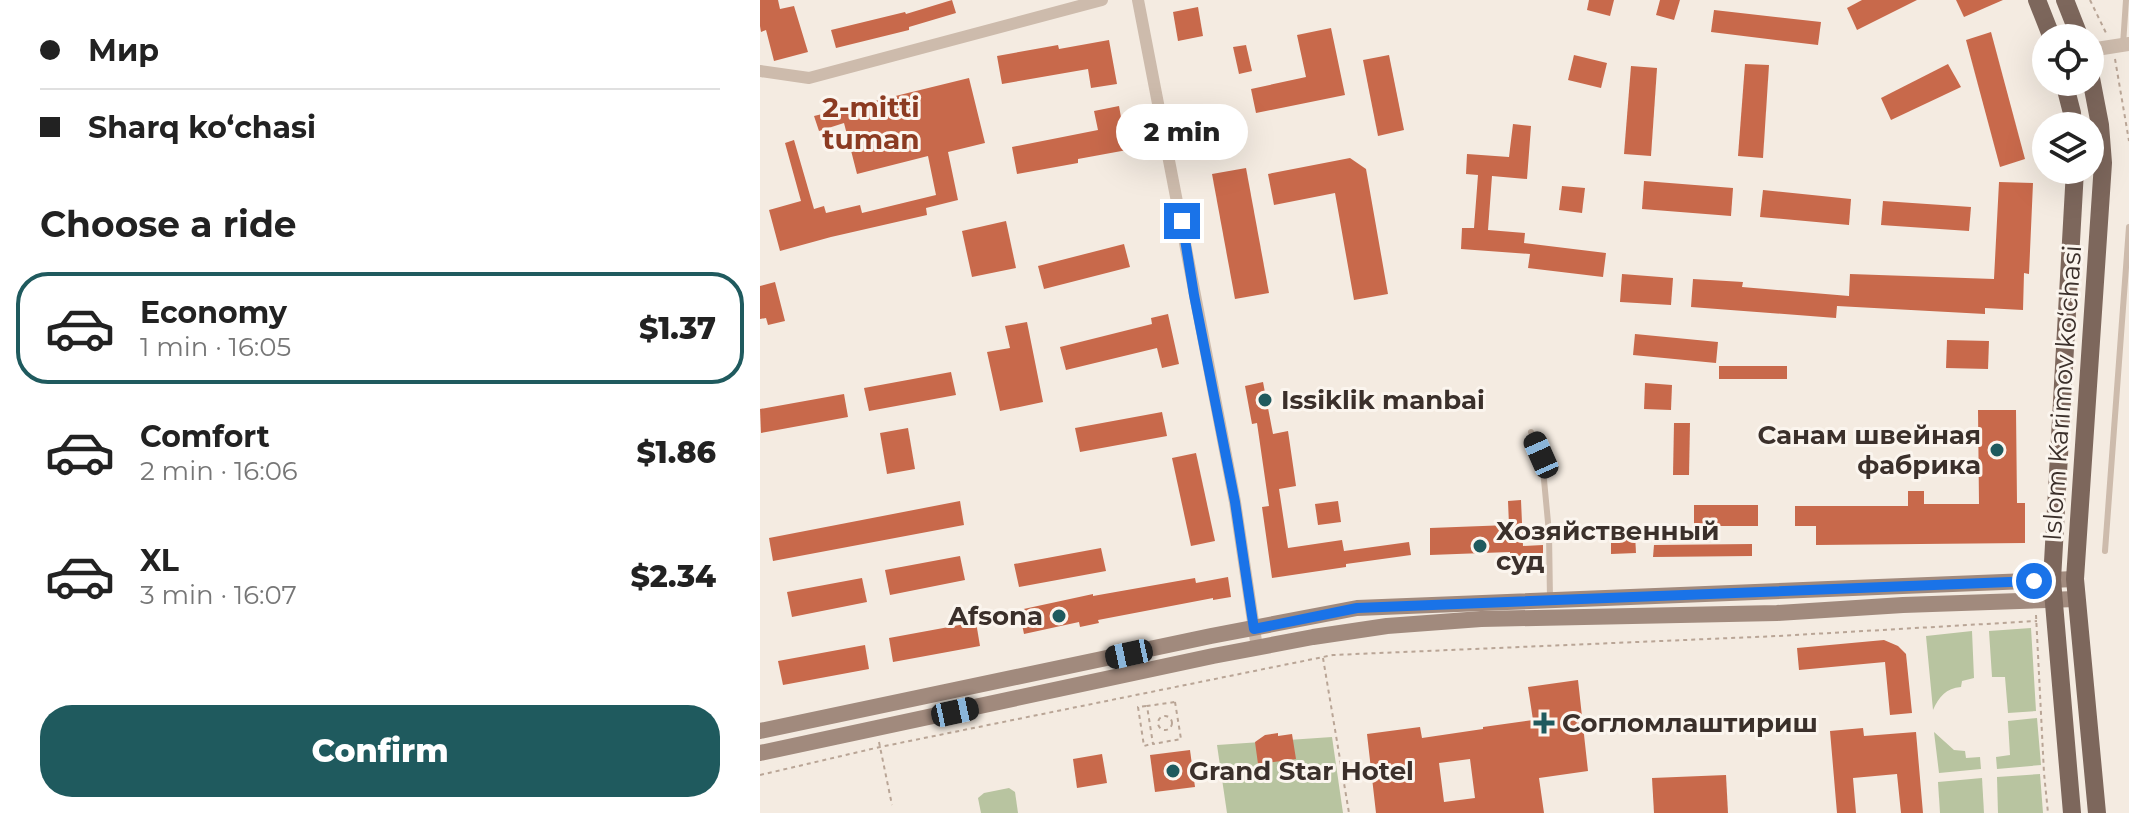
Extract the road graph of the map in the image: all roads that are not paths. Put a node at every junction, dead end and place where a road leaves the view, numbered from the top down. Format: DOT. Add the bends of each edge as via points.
graph roads {
  1 [pos="1102,0"];
  2 [pos="1153,0"];
  3 [pos="2037,0"];
  4 [pos="2065,0"];
  5 [pos="2126,0"];
  6 [pos="1139,1"];
  7 [pos="2046,24"];
  8 [pos="2074,24"];
  9 [pos="2122,45"];
  10 [pos="760,71"];
  11 [pos="2094,96"];
  12 [pos="2074,184"];
  13 [pos="2129,227"];
  14 [pos="1531,432"];
  15 [pos="2105,551"];
  16 [pos="2075,579"];
  17 [pos="2052,580"];
  18 [pos="2076,599"];
  19 [pos="1550,600"];
  20 [pos="2053,600"];
  21 [pos="1254,629"];
  22 [pos="1211,636"];
  23 [pos="1257,648"];
  24 [pos="1213,656"];
  25 [pos="760,731"];
  26 [pos="760,753"];
  27 [pos="2072,813"];
  28 [pos="2097,813"];
  1 -- 10 [label="street" via="809,78"];
  2 -- 6 [label="street"];
  3 -- 7 [label="main road"];
  4 -- 8 [label="main road"];
  5 -- 9 [label="lane"];
  6 -- 21 [label="street" via="1235,502"];
  11 -- 16 [label="main road, Islom Karimov ko‘chasi" via="2103,163"];
  12 -- 17 [label="main road, Islom Karimov ko‘chasi"];
  13 -- 15 [label="lane"];
  14 -- 19 [label="lane" via="1543,469"];
  16 -- 17 [label="main road"];
  16 -- 18 [label="main road, Islom Karimov ko‘chasi"];
  17 -- 19 [label="main road"];
  17 -- 20 [label="main road, Islom Karimov ko‘chasi"];
  18 -- 20 [label="main road"];
  18 -- 28 [label="main road, Islom Karimov ko‘chasi"];
  19 -- 21 [label="main road" via="1357,608"];
  20 -- 23 [label="main road" via="1481,619 1387,626"];
  20 -- 27 [label="main road, Islom Karimov ko‘chasi"];
  21 -- 22 [label="main road"];
  21 -- 23 [label="street"];
  22 -- 24 [label="street"];
  22 -- 25 [label="main road"];
  23 -- 24 [label="main road"];
  24 -- 26 [label="main road"];
}
